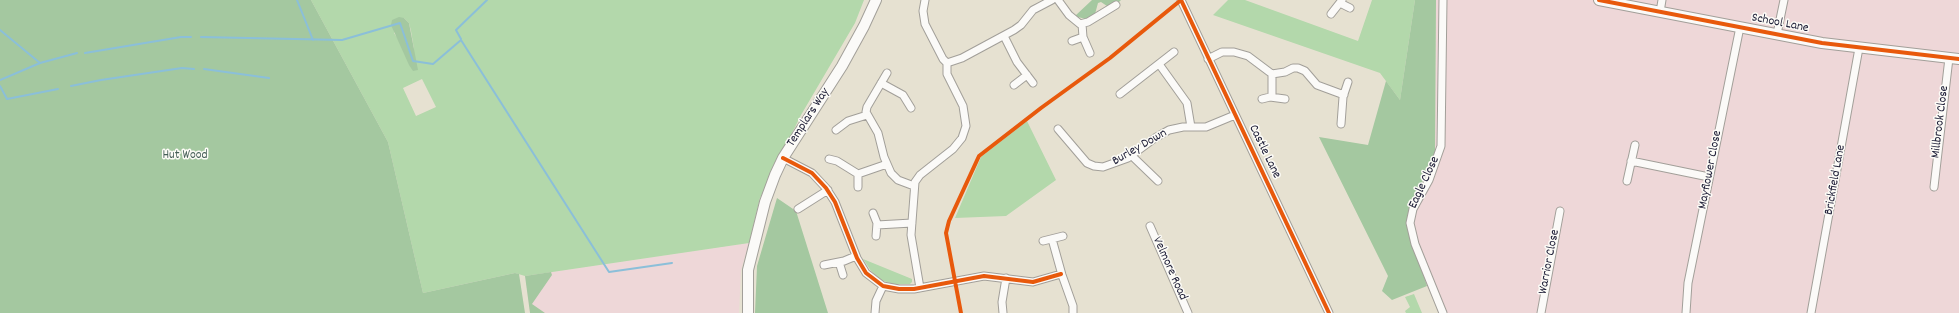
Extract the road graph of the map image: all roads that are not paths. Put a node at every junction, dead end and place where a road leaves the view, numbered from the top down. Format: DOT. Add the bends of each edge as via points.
graph roads {
  1 [pos="876,0"];
  2 [pos="925,0"];
  3 [pos="1052,0"];
  4 [pos="1058,0"];
  5 [pos="1181,0"];
  6 [pos="1443,0"];
  7 [pos="1599,0"];
  8 [pos="1662,0"];
  9 [pos="1784,0"];
  10 [pos="1341,2"];
  11 [pos="1116,5"];
  12 [pos="1350,8"];
  13 [pos="1660,12"];
  14 [pos="1331,14"];
  15 [pos="1082,24"];
  16 [pos="1740,27"];
  17 [pos="1777,34"];
  18 [pos="1004,36"];
  19 [pos="1083,37"];
  20 [pos="1072,41"];
  21 [pos="1859,48"];
  22 [pos="1174,52"];
  23 [pos="1090,53"];
  24 [pos="1208,59"];
  25 [pos="1954,59"];
  26 [pos="947,63"];
  27 [pos="1159,64"];
  28 [pos="887,73"];
  29 [pos="1272,74"];
  30 [pos="1027,75"];
  31 [pos="1348,82"];
  32 [pos="881,83"];
  33 [pos="1033,83"];
  34 [pos="1014,85"];
  35 [pos="1120,94"];
  36 [pos="1344,95"];
  37 [pos="1272,98"];
  38 [pos="1262,99"];
  39 [pos="1285,99"];
  40 [pos="911,108"];
  41 [pos="867,115"];
  42 [pos="1236,115"];
  43 [pos="1341,124"];
  44 [pos="1191,127"];
  45 [pos="1058,129"];
  46 [pos="836,130"];
  47 [pos="1635,145"];
  48 [pos="1131,155"];
  49 [pos="783,158"];
  50 [pos="829,159"];
  51 [pos="1631,161"];
  52 [pos="887,164"];
  53 [pos="858,174"];
  54 [pos="1709,177"];
  55 [pos="1158,181"];
  56 [pos="1627,181"];
  57 [pos="914,186"];
  58 [pos="1934,186"];
  59 [pos="858,187"];
  60 [pos="828,190"];
  61 [pos="798,209"];
  62 [pos="1560,211"];
  63 [pos="873,213"];
  64 [pos="912,223"];
  65 [pos="877,226"];
  66 [pos="1150,226"];
  67 [pos="876,236"];
  68 [pos="1063,236"];
  69 [pos="1052,239"];
  70 [pos="1043,241"];
  71 [pos="856,256"];
  72 [pos="839,262"];
  73 [pos="824,265"];
  74 [pos="1061,274"];
  75 [pos="843,275"];
  76 [pos="1006,278"];
  77 [pos="883,286"];
  78 [pos="920,288"];
  79 [pos="748,313"];
  80 [pos="875,313"];
  81 [pos="1003,313"];
  82 [pos="1073,313"];
  83 [pos="1188,313"];
  84 [pos="1329,313"];
  85 [pos="1443,313"];
  86 [pos="1541,313"];
  87 [pos="1686,313"];
  88 [pos="1811,313"];
  1 -- 49 [label="street, Templars Way" via="842,66"];
  2 -- 26 [label="street" via="925,24"];
  3 -- 18 [label="street" via="1035,8 1017,28"];
  4 -- 15 [label="street" via="1069,15"];
  5 -- 24 [label="street, Castle Lane"];
  6 -- 85 [label="street, Eagle Close" via="1441,146 1429,180 1413,209 1410,223 1415,244"];
  7 -- 13 [label="street, School Lane"];
  8 -- 13 [label="street"];
  9 -- 17 [label="street"];
  10 -- 12 [label="street"];
  10 -- 14 [label="street"];
  11 -- 15 [label="street"];
  13 -- 16 [label="street, School Lane"];
  15 -- 19 [label="street"];
  16 -- 17 [label="street, School Lane"];
  16 -- 54 [label="street, Mayflower Close"];
  17 -- 21 [label="street, School Lane"];
  18 -- 26 [label="street" via="954,62"];
  18 -- 30 [label="street" via="1017,62"];
  19 -- 20 [label="street"];
  19 -- 23 [label="street"];
  21 -- 25 [label="street, School Lane"];
  21 -- 88 [label="street, Brickfield Lane"];
  22 -- 27 [label="street"];
  24 -- 29 [label="street" via="1222,52 1239,52"];
  24 -- 42 [label="street, Castle Lane"];
  25 -- 58 [label="street, Millbrook Close"];
  26 -- 57 [label="street" via="947,74 964,111 962,138 953,149 920,175"];
  27 -- 35 [label="street"];
  27 -- 44 [label="street" via="1187,103"];
  28 -- 32 [label="street"];
  29 -- 36 [label="street" via="1298,68 1308,74 1317,85"];
  29 -- 37 [label="street"];
  30 -- 33 [label="street"];
  30 -- 34 [label="street"];
  31 -- 36 [label="street"];
  32 -- 40 [label="street" via="903,95"];
  32 -- 41 [label="street" via="867,107"];
  36 -- 43 [label="street"];
  37 -- 38 [label="street"];
  37 -- 39 [label="street"];
  41 -- 46 [label="street"];
  41 -- 52 [label="street" via="878,133"];
  42 -- 44 [label="street, Burley Down" via="1206,127"];
  42 -- 84 [label="street, Castle Lane"];
  44 -- 48 [label="street, Burley Down" via="1164,132"];
  45 -- 48 [label="street, Burley Down" via="1083,160 1094,166 1107,166"];
  47 -- 51 [label="street"];
  48 -- 55 [label="street"];
  49 -- 60 [label="street" via="812,173"];
  49 -- 79 [label="street, Templars Way" via="765,202 748,270"];
  50 -- 53 [label="street"];
  51 -- 54 [label="street"];
  51 -- 56 [label="street"];
  52 -- 53 [label="street"];
  52 -- 57 [label="street" via="898,180"];
  53 -- 59 [label="street"];
  54 -- 87 [label="street, Mayflower Close" via="1688,283"];
  57 -- 64 [label="street"];
  60 -- 61 [label="street"];
  60 -- 71 [label="street"];
  62 -- 86 [label="street, Warrior Close"];
  63 -- 65 [label="street"];
  64 -- 65 [label="street"];
  64 -- 78 [label="street" via="913,249"];
  65 -- 67 [label="street"];
  66 -- 83 [label="street, Velmore Road"];
  68 -- 69 [label="street"];
  69 -- 70 [label="street"];
  69 -- 74 [label="street"];
  71 -- 72 [label="street"];
  71 -- 77 [label="street" via="866,273"];
  72 -- 73 [label="street"];
  72 -- 75 [label="street"];
  74 -- 76 [label="street" via="1033,282"];
  74 -- 82 [label="street" via="1074,306"];
  76 -- 78 [label="street" via="976,276"];
  76 -- 81 [label="street"];
  77 -- 78 [label="street" via="899,289"];
  77 -- 80 [label="street" via="876,301"];
}
